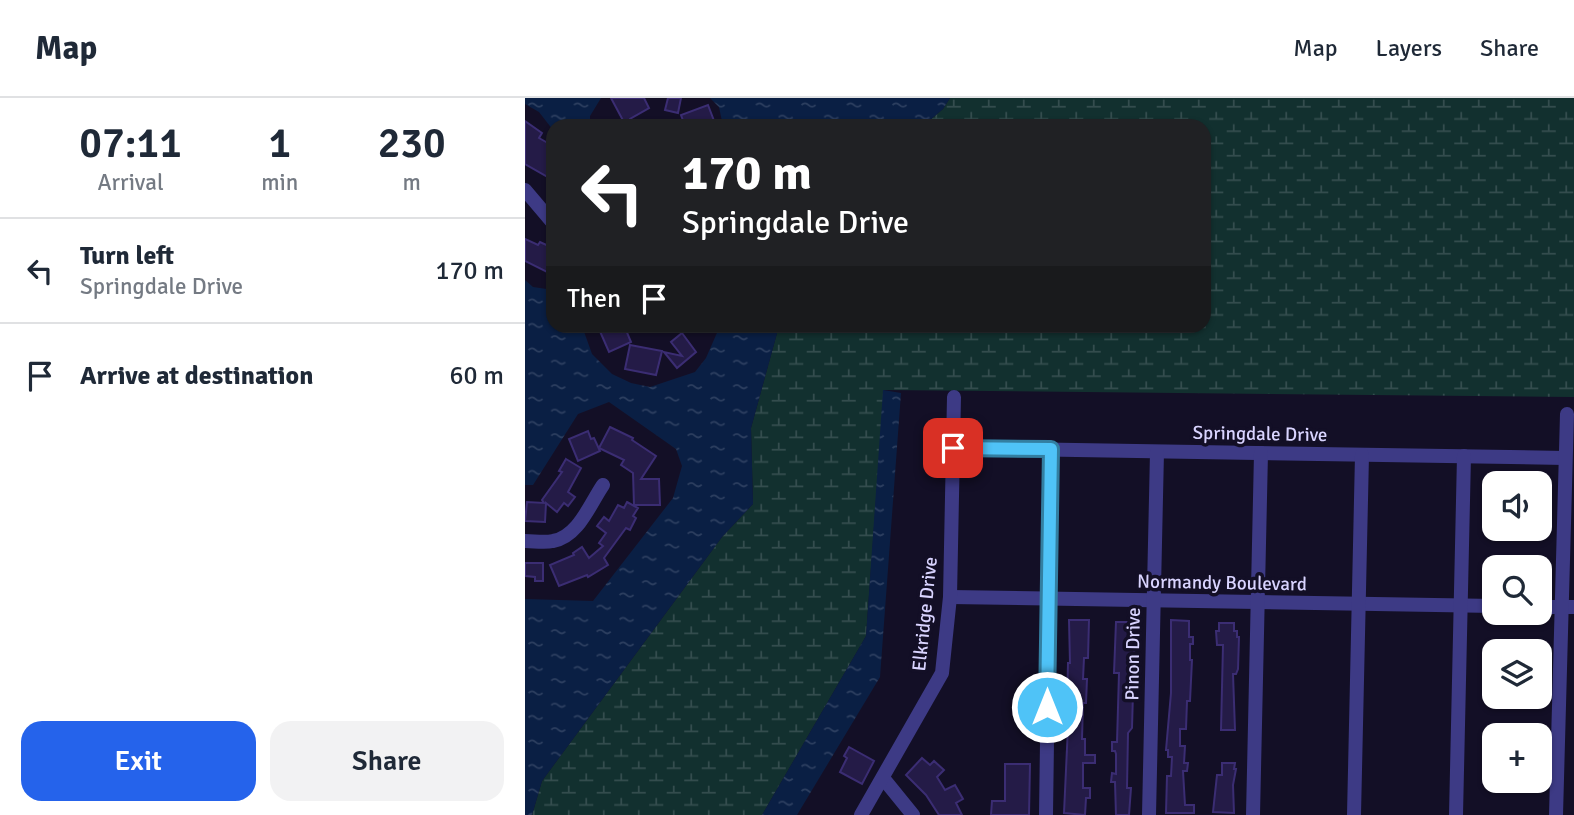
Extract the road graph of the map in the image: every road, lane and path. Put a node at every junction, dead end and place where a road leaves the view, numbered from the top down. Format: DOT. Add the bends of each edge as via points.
graph roads {
  1 [pos="525,190"];
  2 [pos="546,215"];
  3 [pos="954,397"];
  4 [pos="1567,414"];
  5 [pos="953,448"];
  6 [pos="1051,449"];
  7 [pos="1157,452"];
  8 [pos="1261,453"];
  9 [pos="1362,455"];
  10 [pos="1464,456"];
  11 [pos="1565,458"];
  12 [pos="603,485"];
  13 [pos="525,541"];
  14 [pos="950,597"];
  15 [pos="1047,599"];
  16 [pos="1154,601"];
  17 [pos="1258,603"];
  18 [pos="1359,605"];
  19 [pos="1461,606"];
  20 [pos="1482,606"];
  21 [pos="1568,607"];
  22 [pos="883,778"];
  23 [pos="862,815"];
  24 [pos="913,815"];
  25 [pos="1046,815"];
  26 [pos="1149,815"];
  27 [pos="1253,815"];
  28 [pos="1354,815"];
  29 [pos="1456,815"];
  30 [pos="1556,815"];
  1 -- 2 [label="street"];
  3 -- 5 [label="street, Elkridge Drive"];
  4 -- 11 [label="street"];
  5 -- 6 [label="street, Springdale Drive"];
  5 -- 14 [label="street, Elkridge Drive"];
  6 -- 7 [label="street, Springdale Drive"];
  6 -- 15 [label="street"];
  7 -- 8 [label="street, Springdale Drive"];
  7 -- 16 [label="street, Pinon Drive"];
  8 -- 9 [label="street, Springdale Drive"];
  8 -- 17 [label="street"];
  9 -- 10 [label="street, Springdale Drive"];
  9 -- 18 [label="street"];
  10 -- 11 [label="street, Springdale Drive"];
  10 -- 19 [label="street"];
  11 -- 21 [label="street"];
  12 -- 13 [label="street" via="576,528 565,536 554,541"];
  14 -- 15 [label="street, Normandy Boulevard"];
  14 -- 22 [label="street, Elkridge Drive" via="942,673"];
  15 -- 16 [label="street, Normandy Boulevard"];
  15 -- 25 [label="street"];
  16 -- 17 [label="street, Normandy Boulevard"];
  16 -- 26 [label="street, Pinon Drive"];
  17 -- 18 [label="street, Normandy Boulevard"];
  17 -- 27 [label="street"];
  18 -- 19 [label="street, Normandy Boulevard"];
  18 -- 28 [label="street"];
  19 -- 20 [label="street, Normandy Boulevard"];
  19 -- 29 [label="street"];
  21 -- 30 [label="street"];
  22 -- 23 [label="street, Elkridge Drive"];
  22 -- 24 [label="street"];
}
